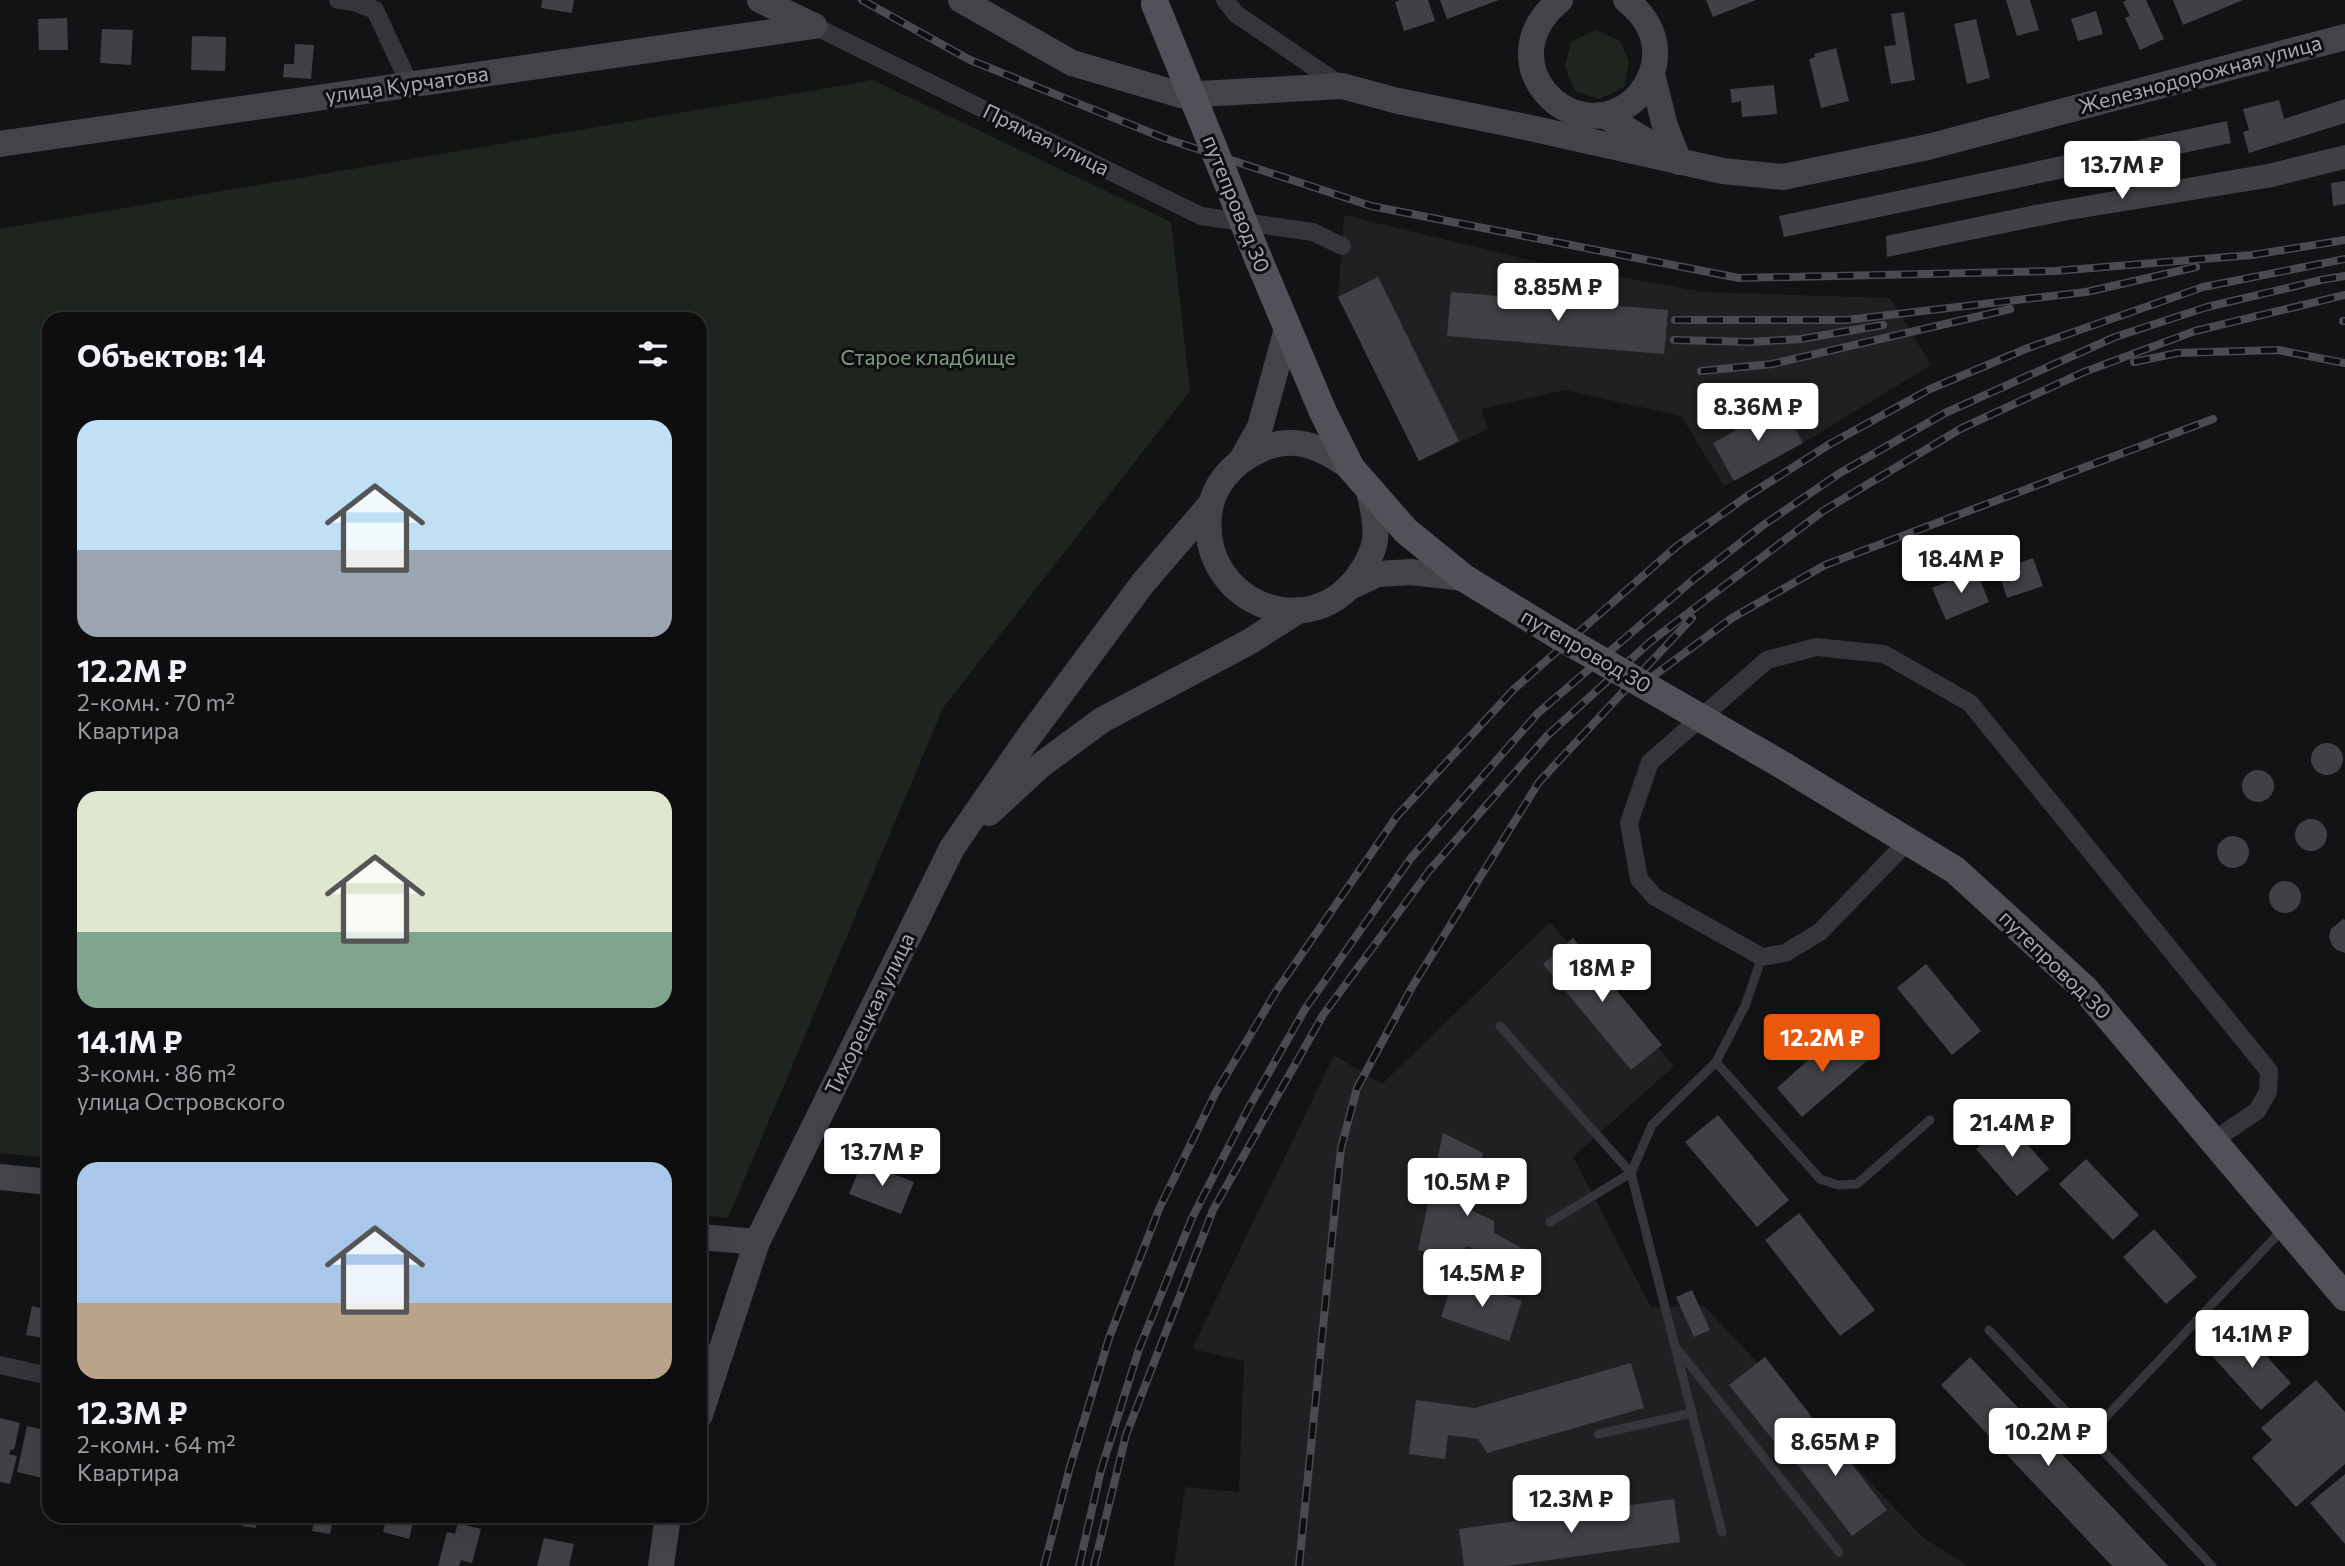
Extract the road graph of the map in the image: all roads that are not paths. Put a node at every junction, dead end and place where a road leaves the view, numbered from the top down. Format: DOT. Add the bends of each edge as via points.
graph roads {
  1 [pos="338,0"];
  2 [pos="760,0"];
  3 [pos="961,0"];
  4 [pos="1225,0"];
  5 [pos="1560,0"];
  6 [pos="1626,0"];
  7 [pos="1638,0"];
  8 [pos="1154,2"];
  9 [pos="814,26"];
  10 [pos="1652,31"];
  11 [pos="2345,37"];
  12 [pos="1652,74"];
  13 [pos="410,85"];
  14 [pos="1342,86"];
  15 [pos="1593,115"];
  16 [pos="1521,126"];
  17 [pos="0,145"];
  18 [pos="1679,162"];
  19 [pos="1342,246"];
  20 [pos="1287,330"];
  21 [pos="1242,458"];
  22 [pos="1359,478"];
  23 [pos="1210,505"];
  24 [pos="1464,578"];
  25 [pos="1350,587"];
  26 [pos="1299,610"];
  27 [pos="1908,841"];
  28 [pos="952,848"];
  29 [pos="1762,957"];
  30 [pos="1500,1026"];
  31 [pos="1716,1062"];
  32 [pos="1930,1120"];
  33 [pos="2214,1140"];
  34 [pos="1631,1173"];
  35 [pos="0,1177"];
  36 [pos="42,1181"];
  37 [pos="1550,1222"];
  38 [pos="2285,1226"];
  39 [pos="707,1238"];
  40 [pos="757,1242"];
  41 [pos="2345,1297"];
  42 [pos="1989,1330"];
  43 [pos="1675,1346"];
  44 [pos="0,1365"];
  45 [pos="42,1374"];
  46 [pos="707,1394"];
  47 [pos="1692,1413"];
  48 [pos="1598,1434"];
  49 [pos="2088,1436"];
  50 [pos="667,1523"];
  51 [pos="1722,1532"];
  52 [pos="1839,1552"];
  53 [pos="661,1566"];
  54 [pos="2211,1566"];
  1 -- 13 [label="street" via="376,10"];
  2 -- 9 [label="street, Прямая улица"];
  3 -- 14 [label="street, Железнодорожная улица" via="1072,63 1181,95"];
  4 -- 14 [label="street" via="1236,14"];
  5 -- 15 [label="street" via="1534,31 1530,53 1534,74 1545,93 1562,107"];
  6 -- 10 [label="street" via="1642,13"];
  7 -- 10 [label="street"];
  8 -- 20 [label="main road, путепровод 30, bridge"];
  9 -- 13 [label="street, улица Курчатова"];
  9 -- 19 [label="street, Прямая улица" via="1201,216 1313,232"];
  10 -- 12 [label="street" via="1656,53"];
  11 -- 18 [label="street, Железнодорожная улица" via="1928,147 1783,177"];
  12 -- 15 [label="street" via="1642,93 1625,107"];
  12 -- 18 [label="street"];
  13 -- 17 [label="street, улица Курчатова"];
  14 -- 16 [label="street, Железнодорожная улица"];
  15 -- 16 [label="street"];
  15 -- 18 [label="street"];
  16 -- 18 [label="street, Железнодорожная улица"];
  20 -- 21 [label="street" via="1260,427"];
  20 -- 22 [label="main road, путепровод 30"];
  21 -- 22 [label="street" via="1269,445 1298,443 1327,450"];
  21 -- 23 [label="street" via="1222,479"];
  22 -- 24 [label="main road, путепровод 30" via="1406,531"];
  22 -- 25 [label="street" via="1375,514 1374,541 1366,566"];
  23 -- 26 [label="street" via="1210,545 1227,581 1247,598 1272,609"];
  23 -- 28 [label="street" via="1143,583"];
  24 -- 25 [label="street" via="1389,573"];
  24 -- 27 [label="main road, путепровод 30, bridge"];
  25 -- 26 [label="street" via="1326,603"];
  26 -- 28 [label="street" via="1249,642 1102,720 1041,765"];
  27 -- 29 [label="street" via="1820,932 1785,953"];
  27 -- 33 [label="main road, путепровод 30" via="1955,870 2085,989"];
  28 -- 40 [label="street, Тихорецкая улица"];
  29 -- 31 [label="lane" via="1745,1006"];
  29 -- 33 [label="street" via="1655,897 1639,879 1629,823 1650,762 1767,660 1816,647 1884,654 1969,703 2269,1071 2268,1092 2257,1111"];
  30 -- 34 [label="lane"];
  31 -- 32 [label="lane" via="1820,1180 1838,1185 1857,1184"];
  31 -- 34 [label="lane" via="1652,1125"];
  33 -- 38 [label="main road, путепровод 30"];
  34 -- 37 [label="lane"];
  34 -- 43 [label="lane"];
  35 -- 36 [label="street"];
  38 -- 41 [label="main road, путепровод 30"];
  38 -- 49 [label="lane"];
  39 -- 40 [label="street"];
  40 -- 46 [label="street, Тихорецкая улица"];
  42 -- 49 [label="lane"];
  43 -- 47 [label="lane"];
  43 -- 52 [label="lane"];
  44 -- 45 [label="street"];
  47 -- 48 [label="lane"];
  47 -- 51 [label="lane"];
  49 -- 54 [label="lane"];
  50 -- 53 [label="street"];
}
